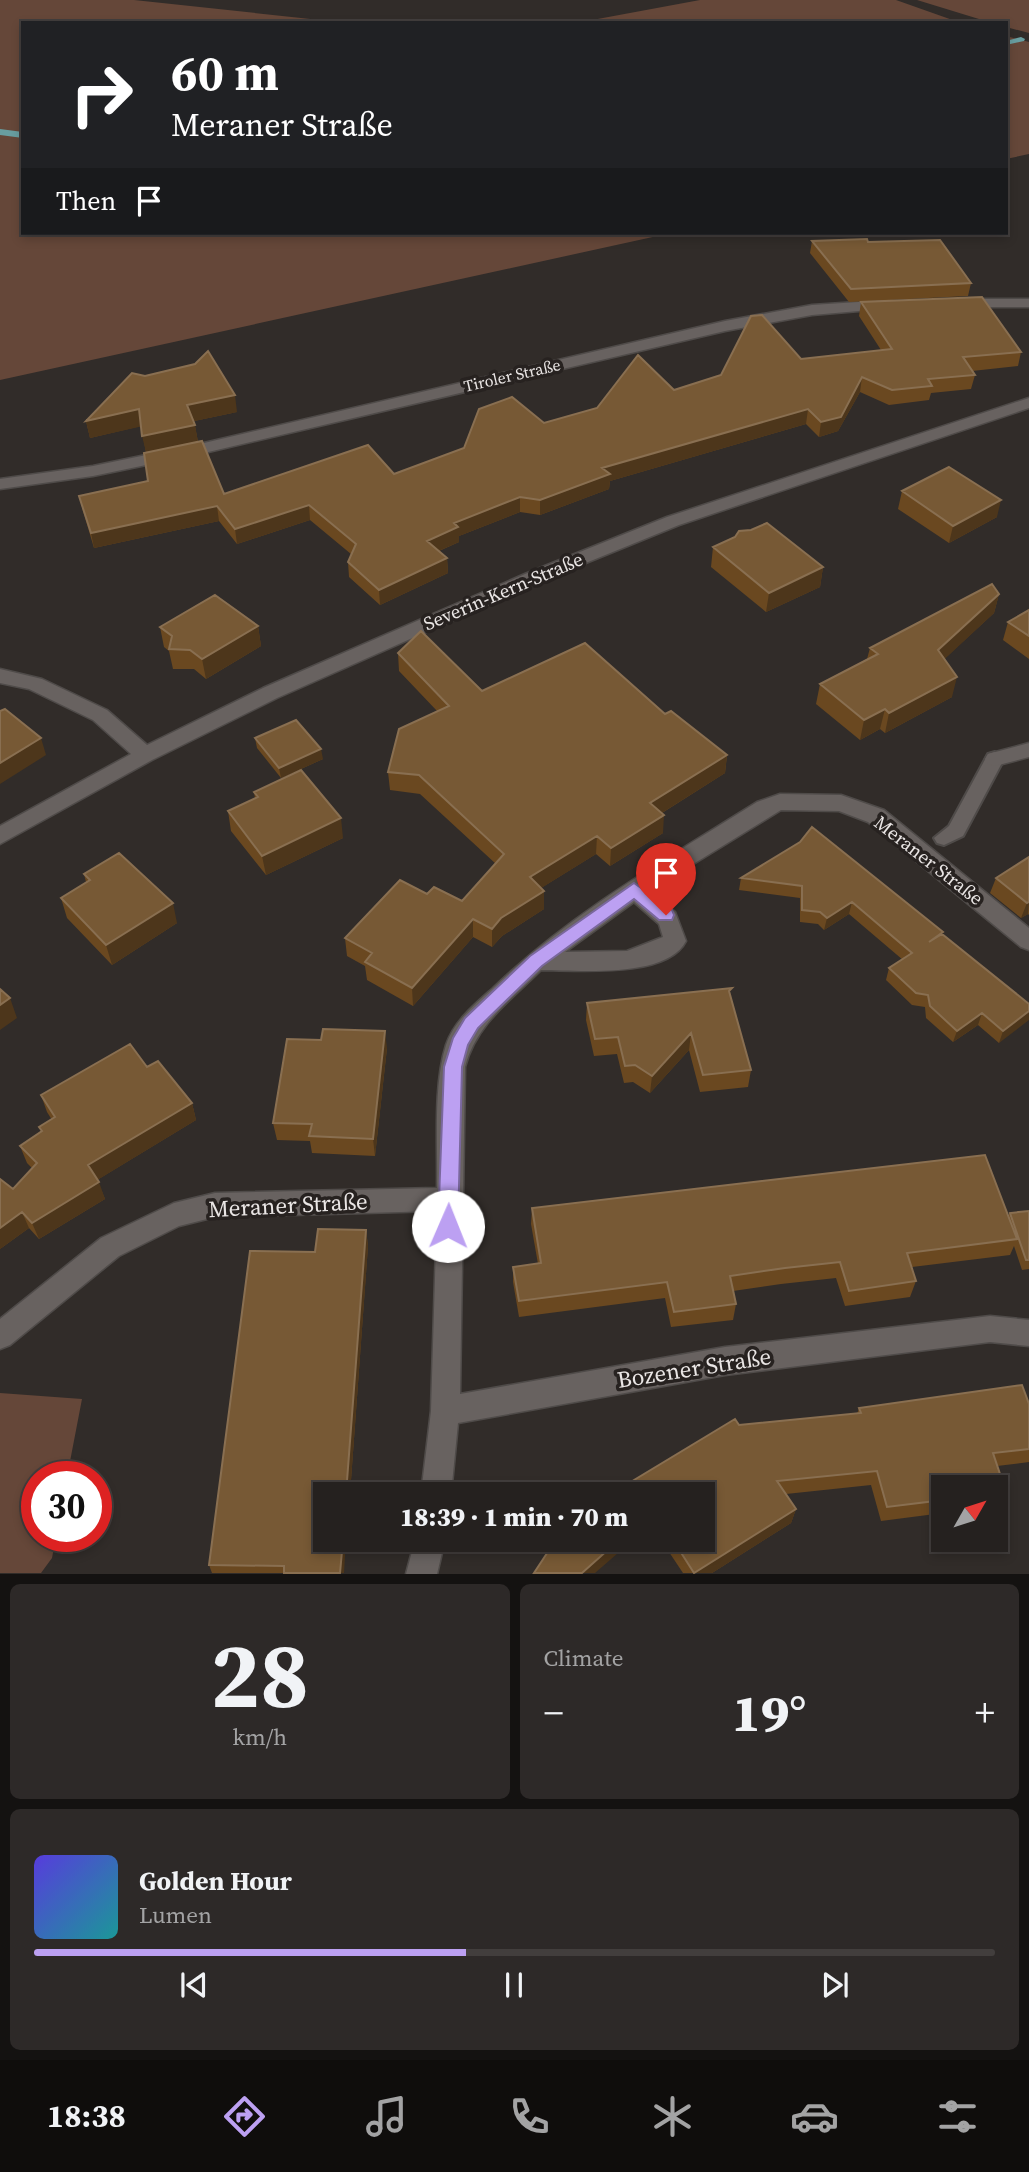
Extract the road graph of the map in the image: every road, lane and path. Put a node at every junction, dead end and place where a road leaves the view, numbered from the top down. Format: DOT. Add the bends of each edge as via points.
graph roads {
  1 [pos="943,303"];
  2 [pos="1029,303"];
  3 [pos="903,304"];
  4 [pos="1029,403"];
  5 [pos="0,484"];
  6 [pos="0,676"];
  7 [pos="1029,750"];
  8 [pos="145,755"];
  9 [pos="995,760"];
  10 [pos="0,836"];
  11 [pos="944,838"];
  12 [pos="634,890"];
  13 [pos="1029,941"];
  14 [pos="536,961"];
  15 [pos="448,1199"];
  16 [pos="1029,1333"];
  17 [pos="0,1336"];
  18 [pos="445,1411"];
  19 [pos="437,1482"];
  20 [pos="427,1552"];
  21 [pos="421,1573"];
  1 -- 2 [label="street"];
  3 -- 5 [label="street, Tiroler Straße" via="812,310 725,326 204,448"];
  4 -- 8 [label="street, Severin-Kern-Straße" via="609,547 393,637"];
  6 -- 8 [label="street" via="35,684 100,715"];
  7 -- 9 [label="street"];
  8 -- 10 [label="street, Severin-Kern-Straße"];
  9 -- 11 [label="lane" via="956,831"];
  12 -- 13 [label="street, Meraner Straße" via="765,807 797,801 841,803 876,816"];
  12 -- 14 [label="street, Meraner Straße"];
  12 -- 14 [label="street" via="666,915 674,928 675,941 660,953 643,959"];
  14 -- 15 [label="street, Meraner Straße" via="471,1023 459,1043 453,1067"];
  15 -- 17 [label="street, Meraner Straße" via="215,1205 174,1214 110,1247"];
  15 -- 18 [label="street, Meraner Straße"];
  16 -- 18 [label="street, Bozener Straße" via="990,1329 725,1361"];
  18 -- 19 [label="street"];
  20 -- 21 [label="street"];
}
